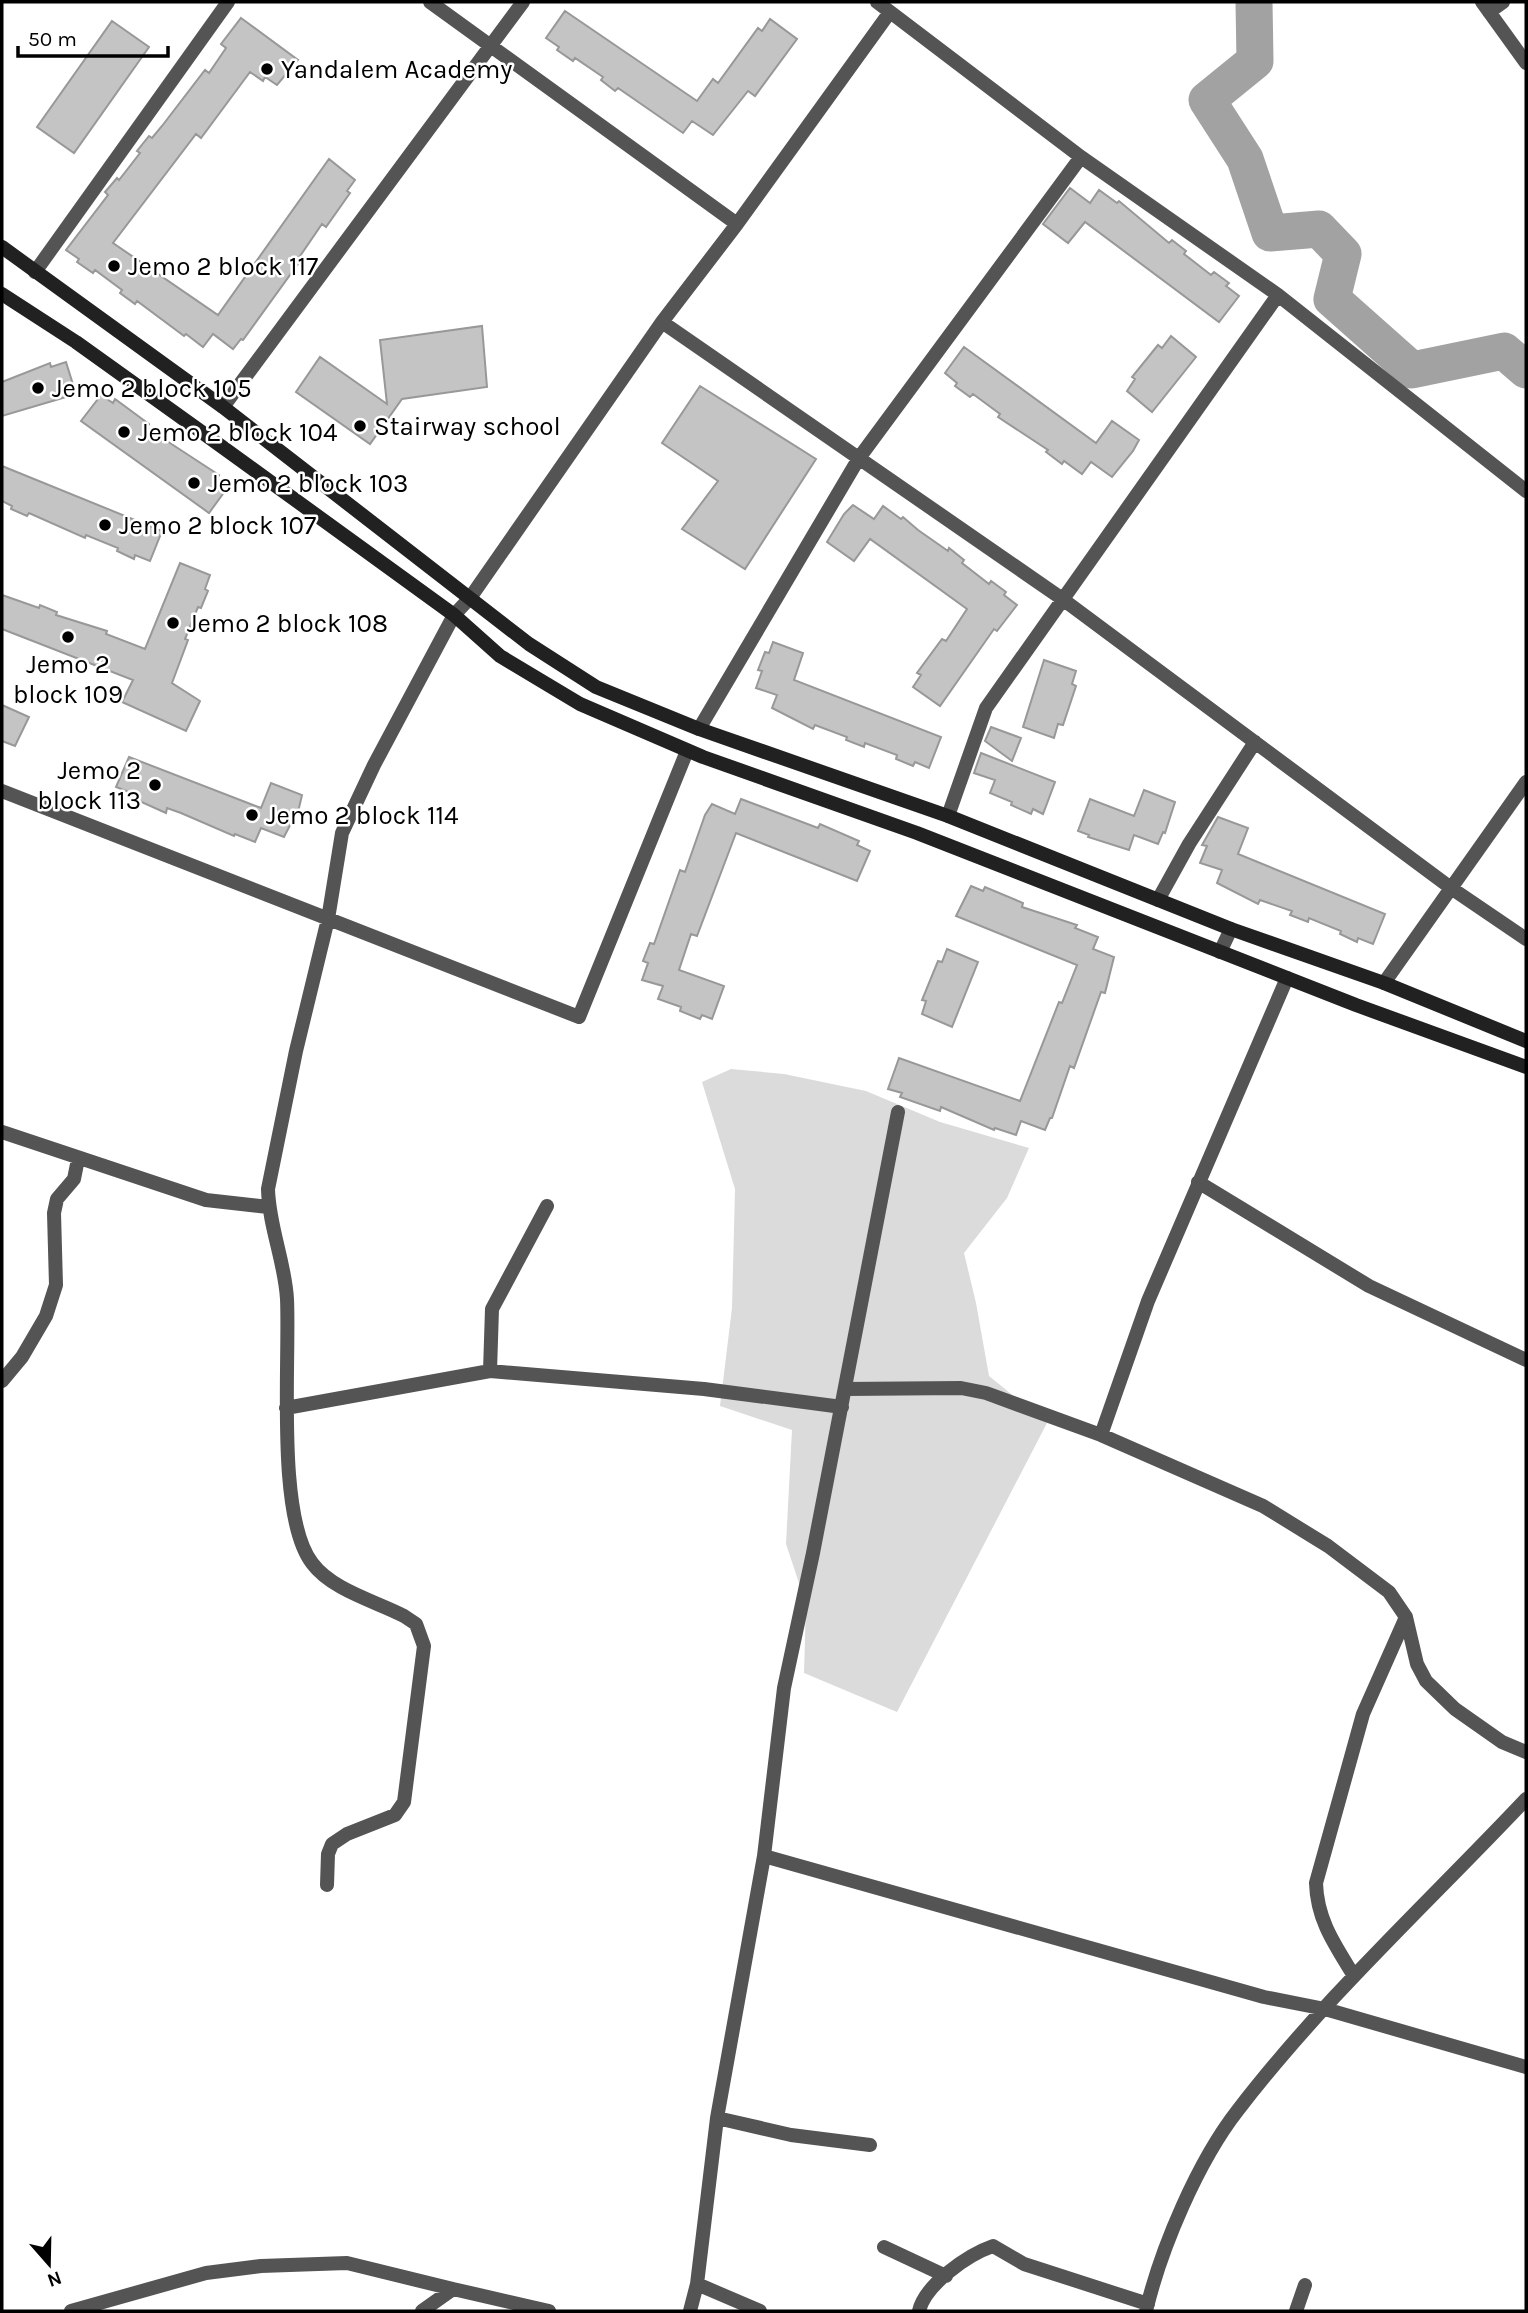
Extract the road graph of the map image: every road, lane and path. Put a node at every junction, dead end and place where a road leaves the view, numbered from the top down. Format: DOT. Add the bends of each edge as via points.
graph roads {
  1 [pos="228,2"];
  2 [pos="430,2"];
  3 [pos="523,2"];
  4 [pos="877,2"];
  5 [pos="1503,2"];
  6 [pos="1485,7"];
  7 [pos="890,12"];
  8 [pos="491,46"];
  9 [pos="1526,63"];
  10 [pos="1081,157"];
  11 [pos="737,224"];
  12 [pos="2,247"];
  13 [pos="35,272"];
  14 [pos="2,295"];
  15 [pos="1278,295"];
  16 [pos="662,322"];
  17 [pos="223,407"];
  18 [pos="859,458"];
  19 [pos="1526,491"];
  20 [pos="470,598"];
  21 [pos="1061,598"];
  22 [pos="454,615"];
  23 [pos="699,729"];
  24 [pos="1255,742"];
  25 [pos="687,751"];
  26 [pos="1526,782"];
  27 [pos="2,791"];
  28 [pos="948,816"];
  29 [pos="1451,888"];
  30 [pos="1158,900"];
  31 [pos="328,919"];
  32 [pos="1231,929"];
  33 [pos="1526,939"];
  34 [pos="1220,952"];
  35 [pos="1287,978"];
  36 [pos="1384,983"];
  37 [pos="1526,1041"];
  38 [pos="1526,1068"];
  39 [pos="898,1112"];
  40 [pos="2,1132"];
  41 [pos="78,1158"];
  42 [pos="1198,1182"];
  43 [pos="547,1206"];
  44 [pos="268,1207"];
  45 [pos="1526,1360"];
  46 [pos="491,1371"];
  47 [pos="2,1381"];
  48 [pos="845,1389"];
  49 [pos="842,1407"];
  50 [pos="286,1408"];
  51 [pos="1101,1435"];
  52 [pos="1406,1617"];
  53 [pos="1526,1752"];
  54 [pos="1526,1799"];
  55 [pos="764,1856"];
  56 [pos="327,1885"];
  57 [pos="1354,1976"];
  58 [pos="1325,2009"];
  59 [pos="1526,2067"];
  60 [pos="717,2118"];
  61 [pos="870,2145"];
  62 [pos="884,2247"];
  63 [pos="946,2276"];
  64 [pos="697,2284"];
  65 [pos="1305,2285"];
  66 [pos="453,2289"];
  67 [pos="1147,2308"];
  68 [pos="71,2311"];
  69 [pos="422,2311"];
  70 [pos="549,2311"];
  71 [pos="690,2311"];
  72 [pos="760,2311"];
  73 [pos="919,2311"];
  74 [pos="1296,2311"];
  1 -- 13 [label="street"];
  2 -- 8 [label="street"];
  3 -- 8 [label="street"];
  4 -- 7 [label="street"];
  5 -- 6 [label="street"];
  6 -- 9 [label="street"];
  7 -- 10 [label="street"];
  7 -- 11 [label="street"];
  8 -- 11 [label="street"];
  8 -- 17 [label="street"];
  10 -- 15 [label="street"];
  10 -- 18 [label="street"];
  11 -- 16 [label="street"];
  12 -- 13 [label="street"];
  13 -- 17 [label="street"];
  14 -- 22 [label="street" via="108,365"];
  15 -- 19 [label="street"];
  15 -- 21 [label="street"];
  16 -- 18 [label="street"];
  16 -- 20 [label="street"];
  17 -- 20 [label="street"];
  18 -- 21 [label="street"];
  18 -- 23 [label="street"];
  20 -- 22 [label="street"];
  20 -- 23 [label="street" via="529,644 596,687"];
  21 -- 24 [label="street"];
  21 -- 28 [label="street" via="986,708"];
  22 -- 25 [label="street" via="500,656 537,680 592,710"];
  22 -- 31 [label="street" via="342,833"];
  23 -- 28 [label="street"];
  24 -- 29 [label="street"];
  24 -- 30 [label="street"];
  25 -- 31 [label="street" via="579,1017"];
  25 -- 34 [label="street" via="917,833"];
  26 -- 29 [label="street"];
  27 -- 31 [label="street"];
  28 -- 30 [label="street"];
  29 -- 33 [label="street"];
  29 -- 36 [label="street"];
  30 -- 32 [label="street"];
  31 -- 44 [label="street" via="293,1063"];
  32 -- 34 [label="street"];
  32 -- 36 [label="street"];
  34 -- 35 [label="street"];
  35 -- 38 [label="street"];
  35 -- 42 [label="street"];
  36 -- 37 [label="street"];
  39 -- 48 [label="street"];
  40 -- 41 [label="street"];
  41 -- 44 [label="street" via="206,1200"];
  41 -- 47 [label="street" via="74,1180 57,1199 54,1213 56,1285 46,1316"];
  42 -- 45 [label="street" via="1369,1286"];
  42 -- 51 [label="street" via="1148,1301"];
  43 -- 46 [label="street" via="492,1309"];
  44 -- 50 [label="street" via="287,1297"];
  46 -- 49 [label="street" via="704,1389"];
  46 -- 50 [label="street"];
  48 -- 49 [label="street"];
  48 -- 51 [label="street" via="961,1388"];
  49 -- 55 [label="street" via="784,1688"];
  50 -- 56 [label="street" via="293,1496 303,1547 328,1580 416,1624 424,1646 404,1802 395,1815 347,1833 332,1844"];
  51 -- 52 [label="street" via="1263,1506 1328,1546 1389,1592"];
  52 -- 53 [label="street" via="1417,1664 1426,1681 1455,1709 1502,1742"];
  52 -- 57 [label="street" via="1363,1714 1316,1883 1324,1927"];
  54 -- 57 [label="street"];
  55 -- 58 [label="street" via="1264,1997"];
  55 -- 60 [label="street"];
  57 -- 58 [label="street"];
  58 -- 59 [label="street"];
  58 -- 67 [label="street" via="1236,2111 1186,2196"];
  60 -- 61 [label="street"];
  60 -- 64 [label="street"];
  62 -- 63 [label="street"];
  63 -- 67 [label="street" via="993,2246 1024,2264"];
  63 -- 73 [label="street" via="922,2297"];
  64 -- 71 [label="street"];
  64 -- 72 [label="street"];
  65 -- 74 [label="street"];
  66 -- 68 [label="street" via="346,2263 261,2266 206,2273"];
  66 -- 69 [label="street"];
  66 -- 70 [label="street"];
}
